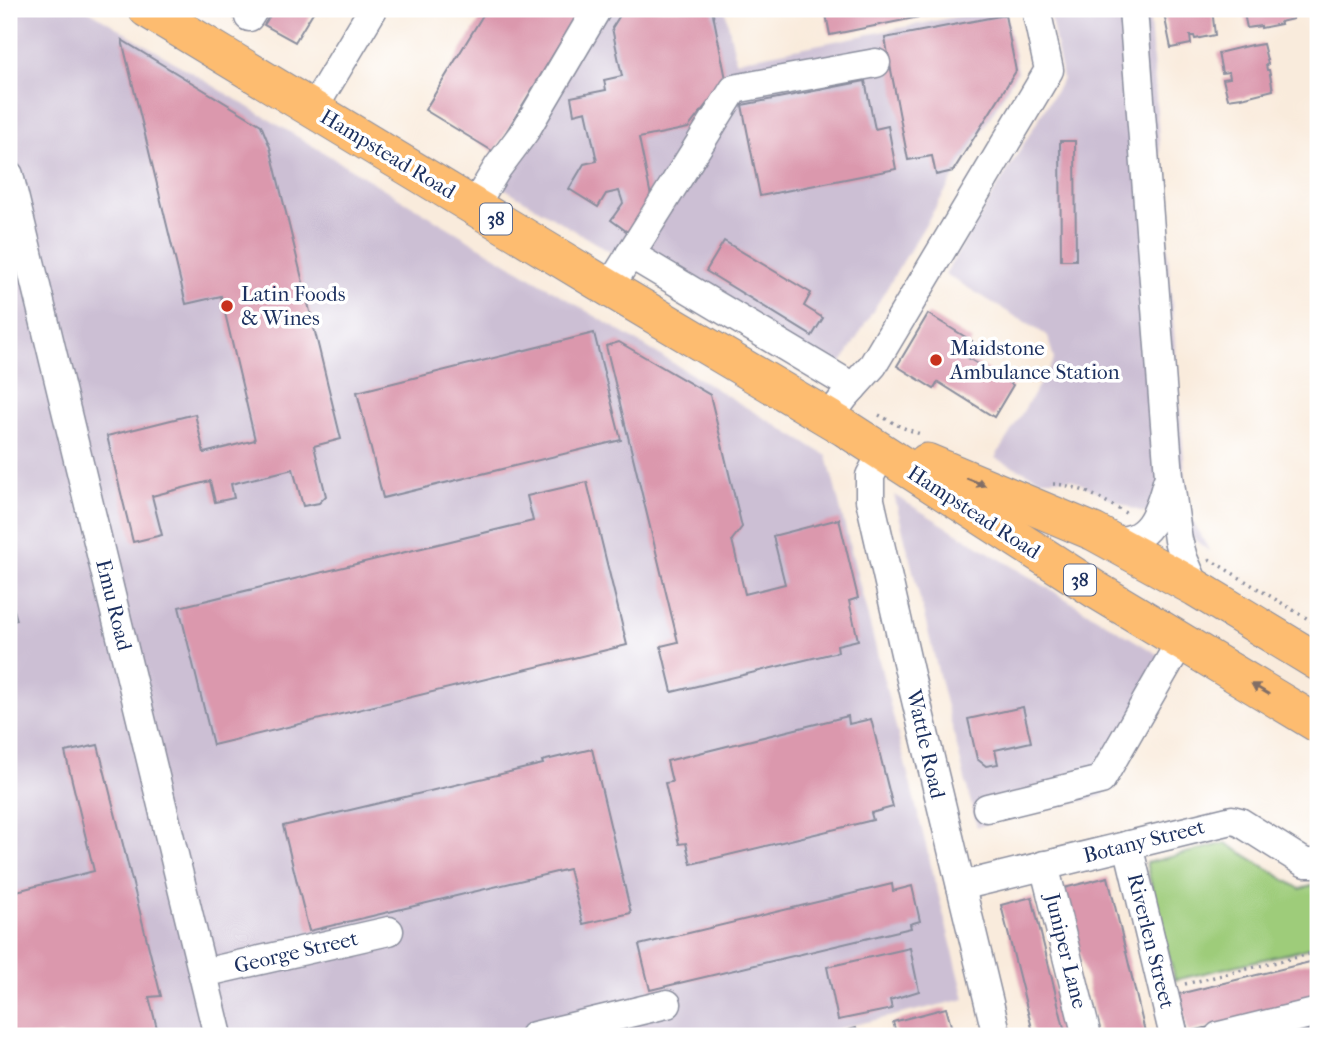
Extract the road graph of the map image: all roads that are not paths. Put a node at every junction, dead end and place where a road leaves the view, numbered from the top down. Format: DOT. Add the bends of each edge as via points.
graph roads {
  1 [pos="147,9"];
  2 [pos="373,9"];
  3 [pos="597,9"];
  4 [pos="1037,9"];
  5 [pos="1133,9"];
  6 [pos="876,63"];
  7 [pos="313,109"];
  8 [pos="9,175"];
  9 [pos="474,206"];
  10 [pos="630,254"];
  11 [pos="609,288"];
  12 [pos="853,387"];
  13 [pos="837,424"];
  14 [pos="883,453"];
  15 [pos="1169,476"];
  16 [pos="1110,540"];
  17 [pos="1196,588"];
  18 [pos="1181,641"];
  19 [pos="1318,662"];
  20 [pos="1318,724"];
  21 [pos="988,808"];
  22 [pos="1128,845"];
  23 [pos="1318,863"];
  24 [pos="1044,865"];
  25 [pos="961,886"];
  26 [pos="388,931"];
  27 [pos="203,973"];
  28 [pos="667,1004"];
  29 [pos="1318,1012"];
  30 [pos="218,1036"];
  31 [pos="534,1036"];
  32 [pos="997,1036"];
  33 [pos="1087,1036"];
  34 [pos="1174,1036"];
  35 [pos="1219,1036"];
  1 -- 7 [label="main road, Hampstead Road / 38"];
  2 -- 7 [label="street"];
  3 -- 9 [label="street" via="525,131"];
  4 -- 12 [label="street" via="1049,70 873,365"];
  5 -- 15 [label="street"];
  6 -- 10 [label="street" via="734,89"];
  7 -- 9 [label="main road, Hampstead Road / 38"];
  8 -- 27 [label="street, Emu Road"];
  9 -- 11 [label="main road, Hampstead Road / 38"];
  10 -- 11 [label="street"];
  10 -- 12 [label="street"];
  11 -- 13 [label="main road, Hampstead Road / 38"];
  12 -- 13 [label="street"];
  13 -- 14 [label="main road, Hampstead Road / 38"];
  13 -- 16 [label="main road, Hampstead Road / 38, one-way"];
  14 -- 18 [label="main road, Hampstead Road / 38"];
  14 -- 25 [label="street, Wattle Road" via="870,476 870,500"];
  15 -- 16 [label="street" via="1150,526 1127,540"];
  15 -- 17 [label="street" via="1178,540"];
  16 -- 17 [label="main road, Hampstead Road / 38"];
  17 -- 19 [label="main road, Hampstead Road / 38"];
  20 -- 18 [label="main road, Hampstead Road / 38, one-way"];
  18 -- 21 [label="street" via="1101,780"];
  22 -- 23 [label="street, Botany Street" via="1232,820 1305,863"];
  22 -- 24 [label="street, Botany Street"];
  22 -- 34 [label="street, Riverlen Street"];
  24 -- 25 [label="street, Botany Street"];
  24 -- 33 [label="street, Juniper Lane"];
  25 -- 32 [label="street, Wattle Road"];
  26 -- 27 [label="street, George Street"];
  27 -- 30 [label="street, Emu Road"];
  28 -- 31 [label="street"];
  29 -- 35 [label="street"];
}
